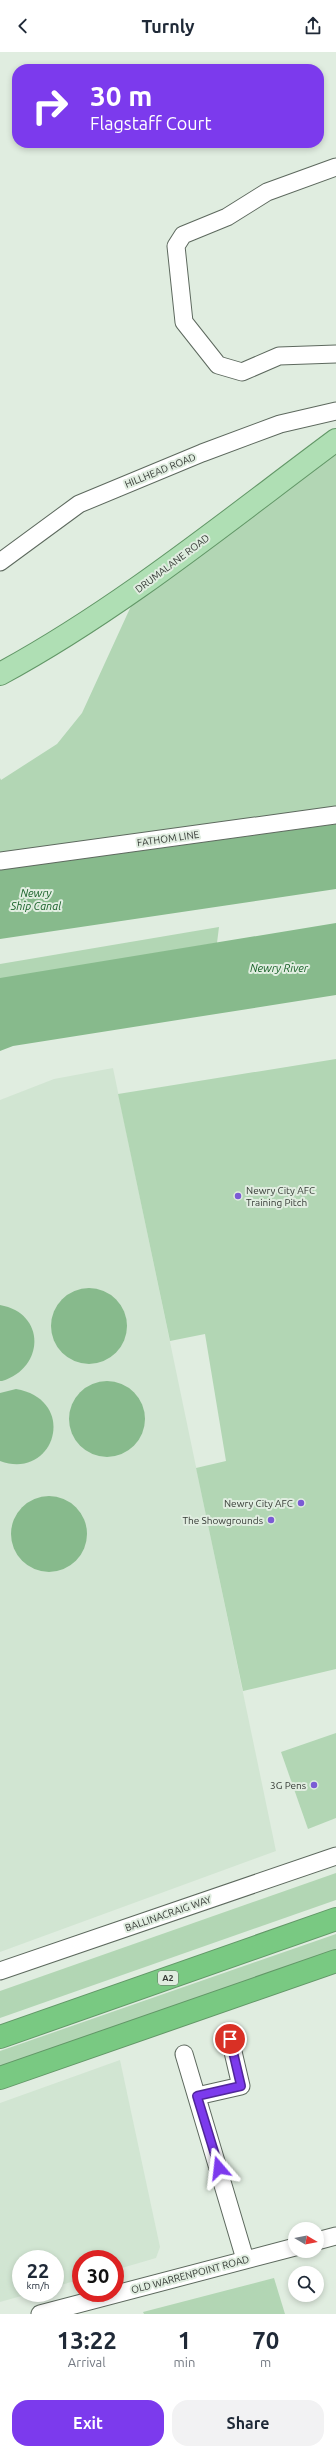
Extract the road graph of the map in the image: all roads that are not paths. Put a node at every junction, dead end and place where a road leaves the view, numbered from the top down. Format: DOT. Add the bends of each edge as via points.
graph roads {
  1 [pos="336,167"];
  2 [pos="336,354"];
  3 [pos="336,411"];
  4 [pos="336,440"];
  5 [pos="0,562"];
  6 [pos="0,674"];
  7 [pos="336,814"];
  8 [pos="0,861"];
  9 [pos="336,1856"];
  10 [pos="336,1919"];
  11 [pos="336,1961"];
  12 [pos="0,1971"];
  13 [pos="0,2037"];
  14 [pos="230,2039"];
  15 [pos="184,2054"];
  16 [pos="0,2078"];
  17 [pos="197,2096"];
  18 [pos="336,2236"];
  19 [pos="324,2239"];
  20 [pos="288,2249"];
  21 [pos="245,2259"];
  22 [pos="40,2314"];
  1 -- 2 [label="street" via="267,192 227,217 183,235 176,246 184,322 218,365 242,372 279,356"];
  3 -- 5 [label="street, HILLHEAD ROAD" via="280,424 79,504"];
  4 -- 6 [label="main road, DRUMALANE ROAD" via="126,598 43,651"];
  7 -- 8 [label="street, FATHOM LINE"];
  9 -- 12 [label="street, BALLINACRAIG WAY"];
  10 -- 13 [label="highway, A2"];
  11 -- 16 [label="highway"];
  14 -- 17 [label="street" via="241,2086"];
  15 -- 17 [label="street"];
  17 -- 21 [label="street"];
  18 -- 19 [label="street"];
  20 -- 21 [label="street, OLD WARRENPOINT ROAD"];
  21 -- 22 [label="street, OLD WARRENPOINT ROAD"];
}
